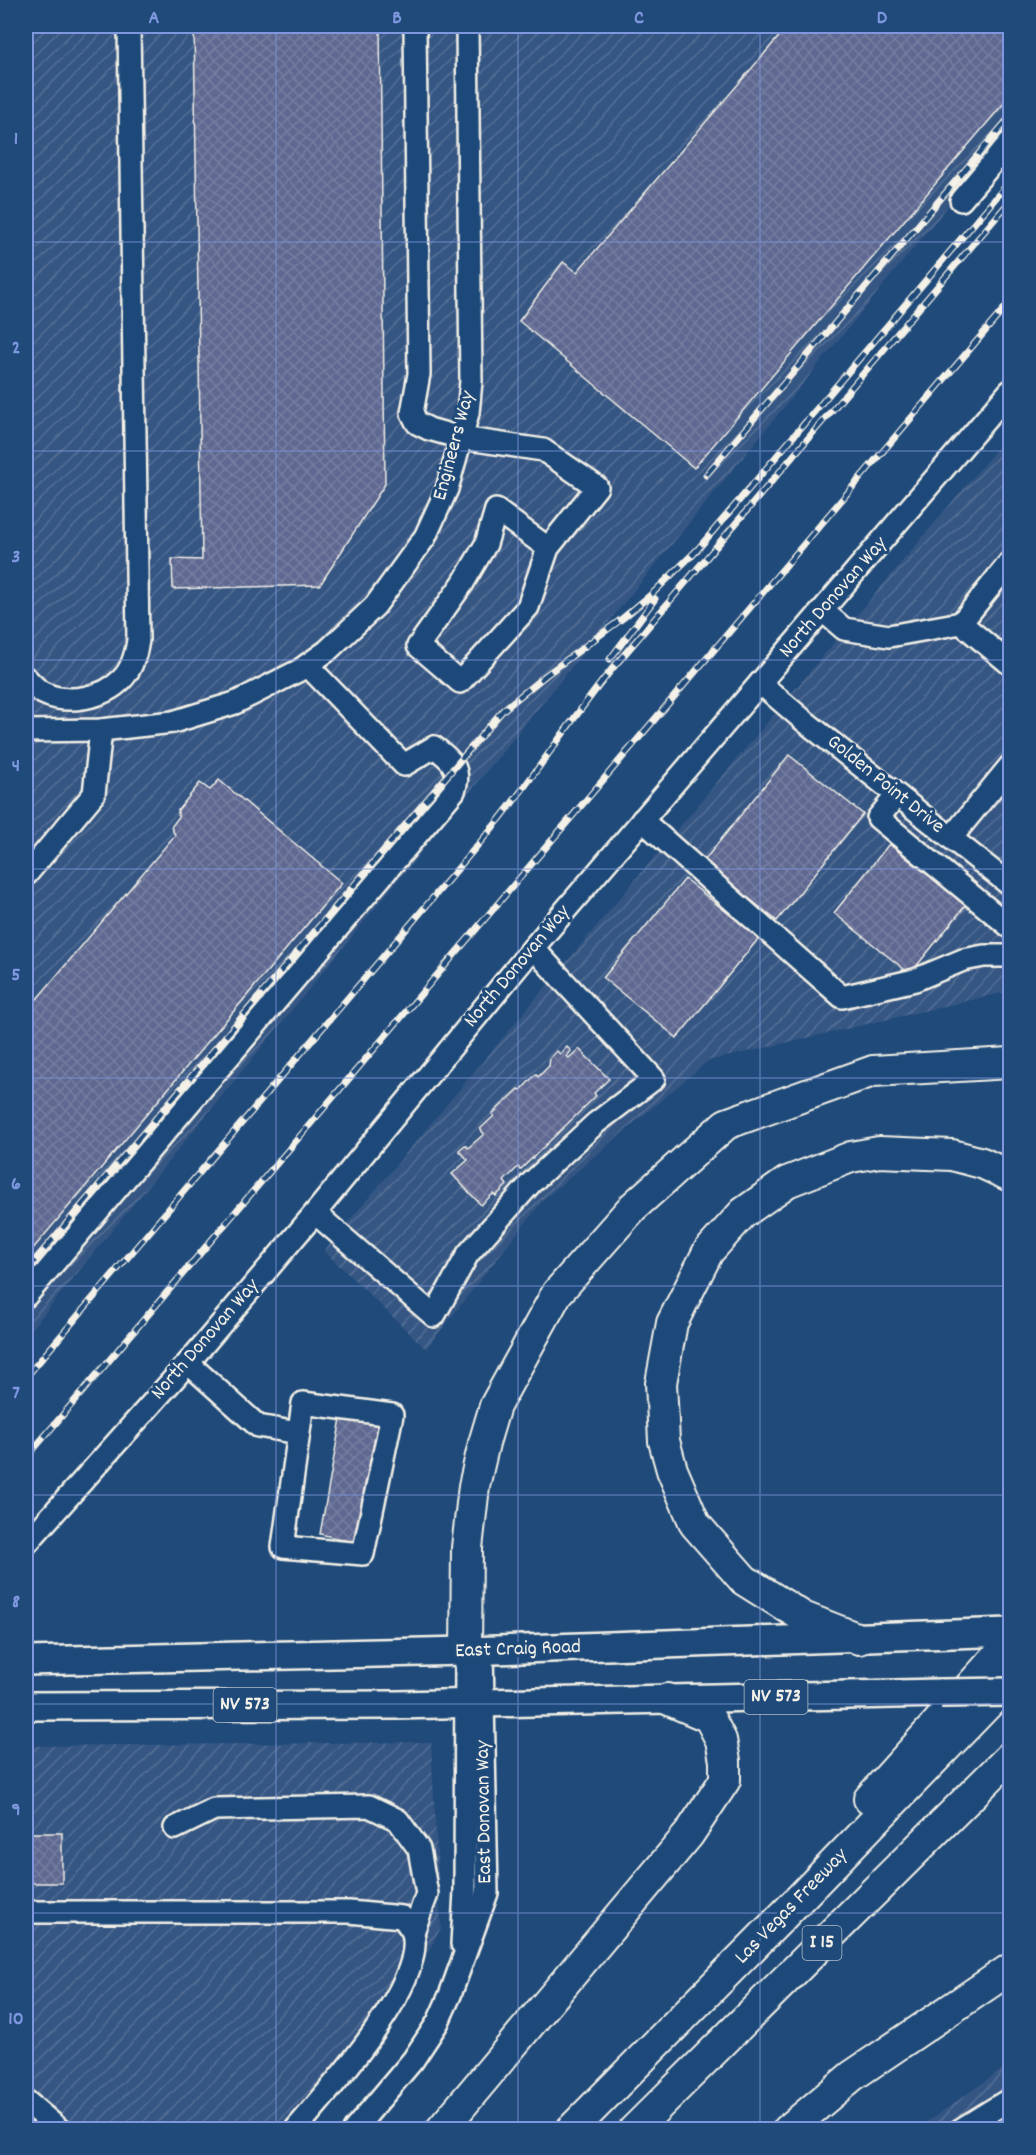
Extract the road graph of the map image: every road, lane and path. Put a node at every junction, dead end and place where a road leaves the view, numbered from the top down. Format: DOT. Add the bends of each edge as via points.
graph roads {
  1 [pos="129,26"];
  2 [pos="415,26"];
  3 [pos="467,26"];
  4 [pos="1011,142"];
  5 [pos="961,200"];
  6 [pos="1011,391"];
  7 [pos="461,438"];
  8 [pos="548,548"];
  9 [pos="1011,562"];
  10 [pos="823,610"];
  11 [pos="961,622"];
  12 [pos="1011,664"];
  13 [pos="307,665"];
  14 [pos="760,683"];
  15 [pos="28,685"];
  16 [pos="77,700"];
  17 [pos="77,730"];
  18 [pos="101,730"];
  19 [pos="26,731"];
  20 [pos="1011,766"];
  21 [pos="897,795"];
  22 [pos="642,820"];
  23 [pos="951,838"];
  24 [pos="26,875"];
  25 [pos="1011,885"];
  26 [pos="1011,927"];
  27 [pos="533,948"];
  28 [pos="1011,956"];
  29 [pos="1011,1063"];
  30 [pos="1011,1176"];
  31 [pos="315,1214"];
  32 [pos="26,1296"];
  33 [pos="188,1363"];
  34 [pos="298,1433"];
  35 [pos="26,1544"];
  36 [pos="1011,1632"];
  37 [pos="859,1639"];
  38 [pos="1011,1642"];
  39 [pos="474,1651"];
  40 [pos="26,1661"];
  41 [pos="1011,1681"];
  42 [pos="1011,1692"];
  43 [pos="667,1699"];
  44 [pos="474,1703"];
  45 [pos="26,1706"];
  46 [pos="1011,1757"];
  47 [pos="175,1828"];
  48 [pos="26,1912"];
  49 [pos="778,1921"];
  50 [pos="413,1932"];
  51 [pos="1011,1969"];
  52 [pos="1011,2099"];
  53 [pos="26,2101"];
  54 [pos="60,2130"];
  55 [pos="295,2130"];
  56 [pos="354,2130"];
  57 [pos="441,2130"];
  58 [pos="571,2130"];
  59 [pos="634,2130"];
  60 [pos="788,2130"];
  61 [pos="960,2130"];
  1 -- 16 [label="street" via="138,640 135,658 123,679 107,690"];
  2 -- 7 [label="street" via="419,374 412,413 417,423"];
  3 -- 7 [label="street, Engineers Way" via="471,381"];
  4 -- 5 [label="street"];
  6 -- 10 [label="street, North Donovan Way"];
  7 -- 8 [label="street" via="543,450 597,487"];
  7 -- 13 [label="street, Engineers Way" via="447,489 425,537 375,606"];
  8 -- 8 [label="street" via="528,607 460,681 418,646 486,544 496,510"];
  9 -- 11 [label="street"];
  10 -- 11 [label="street" via="843,629 889,636"];
  10 -- 14 [label="street, North Donovan Way"];
  11 -- 12 [label="street"];
  13 -- 18 [label="street, Engineers Way" via="236,703 172,722"];
  13 -- 32 [label="street" via="404,765 434,747 451,759 458,780 454,791"];
  14 -- 21 [label="street, Golden Point Drive"];
  14 -- 22 [label="street, North Donovan Way"];
  15 -- 16 [label="street" via="58,699"];
  16 -- 17 [label="street"];
  17 -- 18 [label="street, Engineers Way"];
  17 -- 19 [label="street, Engineers Way"];
  18 -- 24 [label="street" via="94,794"];
  20 -- 23 [label="street"];
  21 -- 23 [label="street, Golden Point Drive"];
  21 -- 26 [label="street" via="878,818"];
  22 -- 27 [label="street, North Donovan Way"];
  22 -- 28 [label="street" via="842,997 915,980 963,960"];
  23 -- 25 [label="street, Golden Point Drive"];
  27 -- 31 [label="street, North Donovan Way"];
  27 -- 31 [label="street" via="654,1079 596,1123 531,1183 468,1254 434,1316"];
  29 -- 39 [label="highway" via="873,1071 726,1124 633,1207 557,1293 495,1406 474,1486 467,1548"];
  30 -- 37 [label="highway" via="952,1155 879,1152 851,1157 786,1182 743,1213 708,1252 672,1323 661,1383 664,1441 695,1524 744,1580 803,1617"];
  31 -- 33 [label="street, North Donovan Way"];
  33 -- 34 [label="street" via="258,1426"];
  33 -- 35 [label="street, North Donovan Way"];
  34 -- 34 [label="street" via="282,1547 363,1554 392,1415 303,1403"];
  36 -- 37 [label="main road, East Craig Road / NV 573"];
  37 -- 39 [label="main road, East Craig Road / NV 573"];
  38 -- 49 [label="highway" via="814,1861"];
  39 -- 40 [label="main road, East Craig Road / NV 573"];
  39 -- 44 [label="street, East Donovan Way"];
  41 -- 49 [label="highway, Las Vegas Freeway / I 15"];
  42 -- 43 [label="main road, NV 573, bridge"];
  43 -- 44 [label="main road, NV 573"];
  43 -- 57 [label="highway" via="709,1717 722,1740 725,1780 689,1834"];
  44 -- 45 [label="main road, NV 573"];
  44 -- 56 [label="street, East Donovan Way" via="460,1968 446,2006 424,2044"];
  46 -- 59 [label="highway, I 15"];
  47 -- 50 [label="street" via="214,1809 369,1806 398,1820 419,1849 427,1894"];
  48 -- 50 [label="street" via="348,1912 402,1917"];
  49 -- 58 [label="highway, Las Vegas Freeway / I 15"];
  50 -- 55 [label="street" via="413,1957 400,1992"];
  51 -- 60 [label="highway" via="852,2076"];
  52 -- 61 [label="street"];
  53 -- 54 [label="street"];
}
